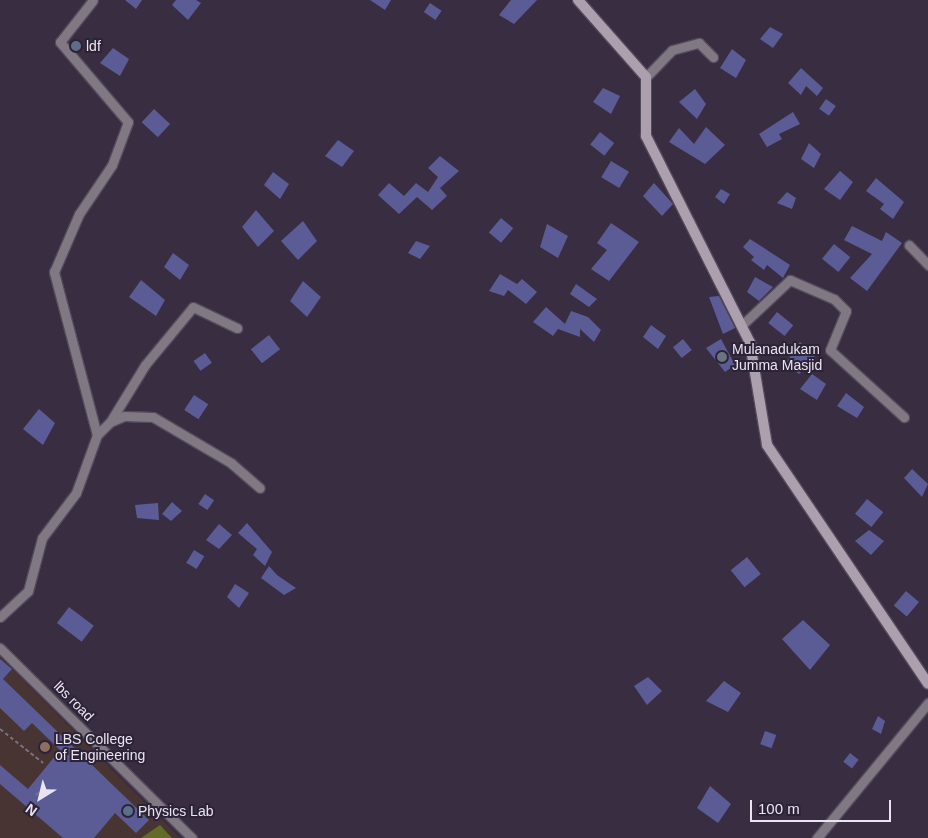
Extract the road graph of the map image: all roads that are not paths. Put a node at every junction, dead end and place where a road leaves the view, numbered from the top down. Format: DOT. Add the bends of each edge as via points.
graph roads {
  1 [pos="93,0"];
  2 [pos="578,0"];
  3 [pos="713,57"];
  4 [pos="646,77"];
  5 [pos="909,245"];
  6 [pos="928,265"];
  7 [pos="742,326"];
  8 [pos="237,328"];
  9 [pos="904,417"];
  10 [pos="110,422"];
  11 [pos="97,435"];
  12 [pos="260,488"];
  13 [pos="0,618"];
  14 [pos="0,648"];
  15 [pos="928,684"];
  16 [pos="928,702"];
  17 [pos="192,838"];
  18 [pos="817,838"];
  1 -- 11 [label="street" via="60,42 128,122 112,165 79,214 54,272"];
  2 -- 4 [label="main road"];
  3 -- 4 [label="street" via="699,43 672,50"];
  4 -- 7 [label="main road" via="646,136"];
  5 -- 6 [label="street"];
  7 -- 9 [label="street" via="790,280 834,299 846,311 830,350"];
  7 -- 15 [label="main road" via="750,343 767,445"];
  8 -- 10 [label="street" via="193,307 145,365"];
  10 -- 11 [label="street"];
  10 -- 12 [label="street" via="124,416 153,417 231,462"];
  11 -- 13 [label="street" via="76,493 42,538 28,590"];
  14 -- 17 [label="street, lbs road"];
  16 -- 18 [label="street"];
}
